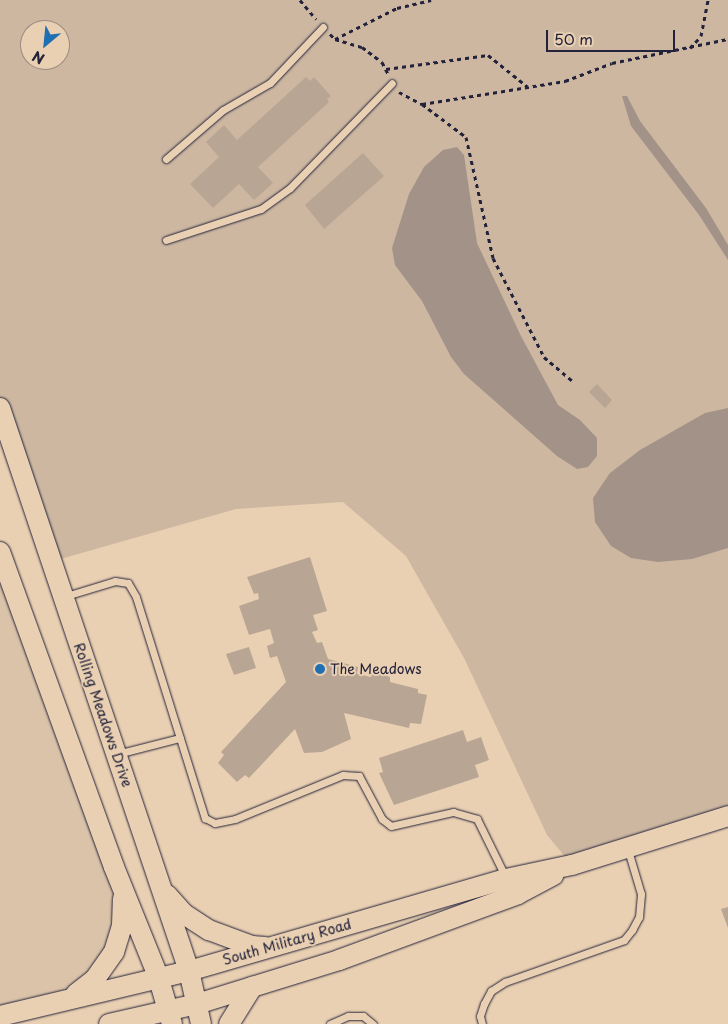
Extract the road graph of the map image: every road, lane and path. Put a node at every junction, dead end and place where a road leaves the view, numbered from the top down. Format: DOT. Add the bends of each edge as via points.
graph roads {
  1 [pos="300,0"];
  2 [pos="431,0"];
  3 [pos="708,0"];
  4 [pos="323,27"];
  5 [pos="335,39"];
  6 [pos="728,39"];
  7 [pos="689,49"];
  8 [pos="386,69"];
  9 [pos="392,83"];
  10 [pos="529,88"];
  11 [pos="422,104"];
  12 [pos="166,159"];
  13 [pos="166,240"];
  14 [pos="574,382"];
  15 [pos="0,408"];
  16 [pos="0,552"];
  17 [pos="62,596"];
  18 [pos="180,738"];
  19 [pos="116,754"];
  20 [pos="728,816"];
  21 [pos="628,847"];
  22 [pos="572,865"];
  23 [pos="506,878"];
  24 [pos="162,889"];
  25 [pos="123,890"];
  26 [pos="269,948"];
  27 [pos="189,971"];
  28 [pos="158,976"];
  29 [pos="252,987"];
  30 [pos="70,998"];
  31 [pos="197,1004"];
  32 [pos="0,1016"];
  33 [pos="170,1017"];
  34 [pos="109,1024"];
  35 [pos="202,1024"];
  36 [pos="229,1024"];
  37 [pos="330,1024"];
  38 [pos="373,1024"];
  39 [pos="482,1024"];
  1 -- 4 [label="path"];
  2 -- 5 [label="path" via="396,8"];
  3 -- 7 [label="path" via="702,36"];
  4 -- 5 [label="path"];
  4 -- 12 [label="lane" via="270,83 222,110"];
  5 -- 8 [label="path" via="362,47"];
  6 -- 7 [label="path"];
  7 -- 10 [label="path" via="612,63 565,81"];
  8 -- 9 [label="path"];
  8 -- 10 [label="path" via="488,56"];
  9 -- 11 [label="path" via="394,90"];
  9 -- 13 [label="lane" via="290,188 261,209"];
  10 -- 11 [label="path"];
  11 -- 14 [label="path" via="466,137 493,258 544,357"];
  15 -- 17 [label="main road, Rolling Meadows Drive"];
  16 -- 25 [label="main road"];
  17 -- 18 [label="lane" via="115,581 128,583 136,597"];
  17 -- 19 [label="main road, Rolling Meadows Drive"];
  18 -- 19 [label="lane"];
  18 -- 23 [label="lane" via="205,818 215,824 342,775 359,776 382,819 391,826 453,812 477,819"];
  19 -- 24 [label="main road, Rolling Meadows Drive"];
  20 -- 21 [label="main road, South Military Road"];
  21 -- 22 [label="main road, South Military Road"];
  21 -- 39 [label="lane" via="641,894 639,917 624,940 505,982 488,998 480,1016"];
  22 -- 23 [label="main road, South Military Road"];
  22 -- 29 [label="main road, South Military Road" via="487,906"];
  23 -- 26 [label="main road, South Military Road"];
  24 -- 26 [label="main road" via="184,914 210,930 252,946"];
  24 -- 27 [label="main road, Rolling Meadows Drive"];
  25 -- 28 [label="main road"];
  25 -- 30 [label="main road" via="122,925 114,952 95,979"];
  26 -- 27 [label="main road, South Military Road"];
  27 -- 28 [label="main road, South Military Road"];
  27 -- 31 [label="main road, Rolling Meadows Drive"];
  28 -- 30 [label="main road, South Military Road"];
  28 -- 33 [label="main road"];
  29 -- 31 [label="main road, South Military Road"];
  29 -- 36 [label="main road"];
  30 -- 32 [label="main road, South Military Road"];
  31 -- 33 [label="main road, South Military Road"];
  31 -- 35 [label="main road, Rolling Meadows Drive"];
  33 -- 34 [label="main road, South Military Road"];
  37 -- 38 [label="lane" via="348,1016 363,1016"];
}
